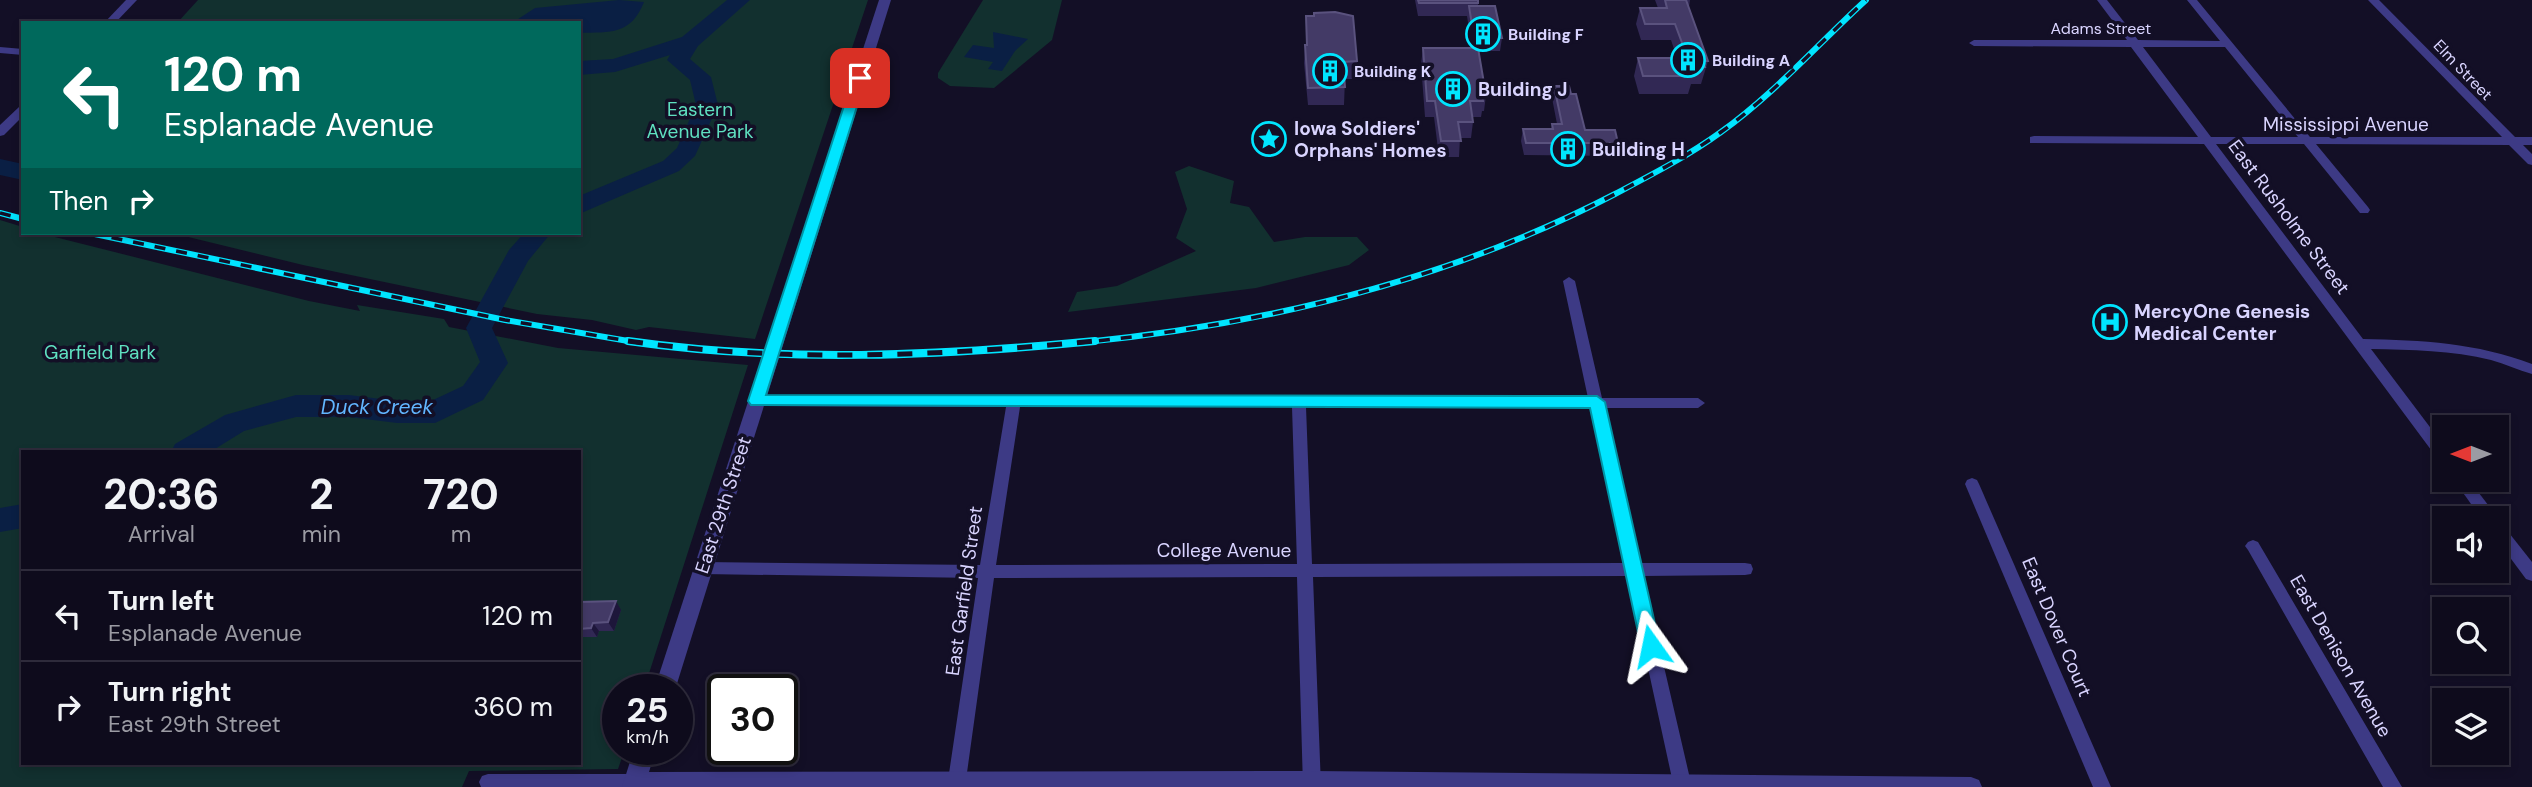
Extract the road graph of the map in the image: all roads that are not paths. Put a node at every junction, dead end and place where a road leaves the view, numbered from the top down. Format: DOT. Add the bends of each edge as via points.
graph roads {
  1 [pos="132,0"];
  2 [pos="884,0"];
  3 [pos="2102,0"];
  4 [pos="2192,0"];
  5 [pos="2373,0"];
  6 [pos="111,21"];
  7 [pos="1974,43"];
  8 [pos="2135,44"];
  9 [pos="2228,44"];
  10 [pos="0,50"];
  11 [pos="21,52"];
  12 [pos="21,111"];
  13 [pos="0,132"];
  14 [pos="2034,140"];
  15 [pos="2208,141"];
  16 [pos="2308,141"];
  17 [pos="2512,141"];
  18 [pos="2532,141"];
  19 [pos="2532,161"];
  20 [pos="2364,210"];
  21 [pos="1569,281"];
  22 [pos="2360,344"];
  23 [pos="2532,369"];
  24 [pos="756,401"];
  25 [pos="1299,401"];
  26 [pos="1014,402"];
  27 [pos="1597,402"];
  28 [pos="1698,403"];
  29 [pos="2432,441"];
  30 [pos="1972,484"];
  31 [pos="2470,492"];
  32 [pos="2481,506"];
  33 [pos="2509,544"];
  34 [pos="2253,546"];
  35 [pos="703,568"];
  36 [pos="1745,569"];
  37 [pos="1634,570"];
  38 [pos="1305,571"];
  39 [pos="988,572"];
  40 [pos="2532,574"];
  41 [pos="669,674"];
  42 [pos="640,765"];
  43 [pos="488,782"];
  44 [pos="634,784"];
  45 [pos="957,784"];
  46 [pos="1312,784"];
  47 [pos="1682,785"];
  48 [pos="1889,786"];
  49 [pos="1971,787"];
  50 [pos="2102,787"];
  51 [pos="2393,787"];
  1 -- 6 [label="street"];
  2 -- 24 [label="street, East 29th Street"];
  3 -- 8 [label="street, East Rusholme Street"];
  4 -- 9 [label="street"];
  5 -- 17 [label="street, Elm Street"];
  7 -- 8 [label="street, Adams Street"];
  8 -- 9 [label="street, Adams Street"];
  8 -- 15 [label="street, East Rusholme Street"];
  9 -- 16 [label="street"];
  10 -- 11 [label="street"];
  12 -- 13 [label="street"];
  14 -- 15 [label="street, Mississippi Avenue"];
  15 -- 16 [label="street, Mississippi Avenue"];
  15 -- 22 [label="street, East Rusholme Street"];
  16 -- 17 [label="street, Mississippi Avenue"];
  16 -- 20 [label="street"];
  17 -- 18 [label="street, Mississippi Avenue"];
  17 -- 19 [label="street, Elm Street"];
  21 -- 27 [label="street"];
  22 -- 23 [label="street" via="2440,345 2479,351"];
  22 -- 29 [label="street, East Rusholme Street"];
  24 -- 26 [label="street"];
  24 -- 35 [label="street, East 29th Street"];
  25 -- 26 [label="street"];
  25 -- 27 [label="street"];
  25 -- 38 [label="street"];
  26 -- 39 [label="street, East Garfield Street"];
  27 -- 28 [label="street"];
  27 -- 37 [label="street"];
  30 -- 50 [label="street, East Dover Court"];
  31 -- 32 [label="street"];
  33 -- 40 [label="street"];
  34 -- 51 [label="street, East Denison Avenue"];
  35 -- 39 [label="street, College Avenue"];
  35 -- 41 [label="street, East 29th Street"];
  36 -- 37 [label="street, College Avenue"];
  37 -- 38 [label="street, College Avenue"];
  37 -- 47 [label="street"];
  38 -- 39 [label="street, College Avenue"];
  38 -- 46 [label="street"];
  39 -- 45 [label="street, East Garfield Street"];
  42 -- 44 [label="street"];
  43 -- 44 [label="street"];
  44 -- 45 [label="street"];
  45 -- 46 [label="street"];
  46 -- 47 [label="street"];
  47 -- 48 [label="street"];
  48 -- 49 [label="street"];
}
